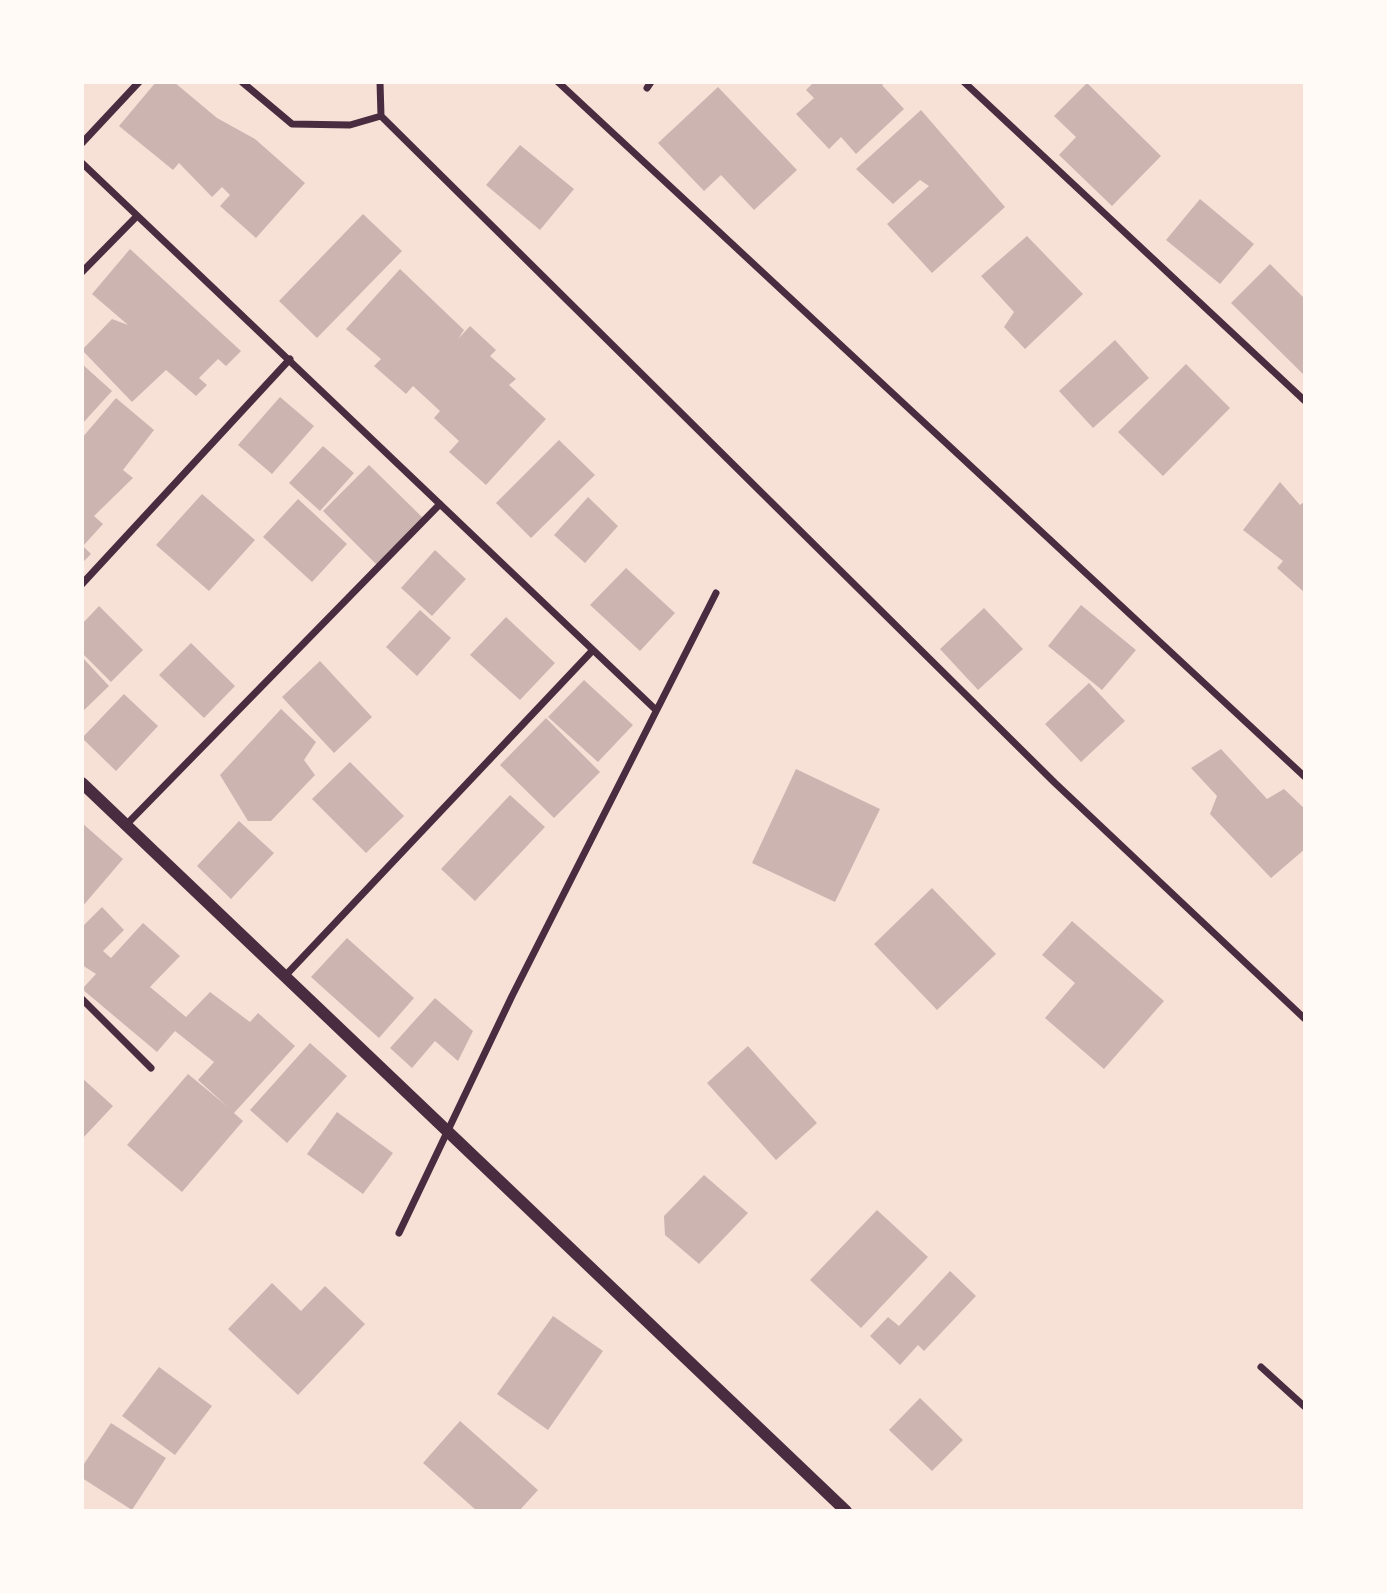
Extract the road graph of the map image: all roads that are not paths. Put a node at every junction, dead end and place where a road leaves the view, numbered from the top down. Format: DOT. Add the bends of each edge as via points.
graph roads {
  1 [pos="139,82"];
  2 [pos="243,82"];
  3 [pos="380,82"];
  4 [pos="558,82"];
  5 [pos="964,82"];
  6 [pos="381,116"];
  7 [pos="82,143"];
  8 [pos="82,163"];
  9 [pos="137,216"];
  10 [pos="82,272"];
  11 [pos="290,359"];
  12 [pos="1305,401"];
  13 [pos="440,504"];
  14 [pos="82,584"];
  15 [pos="716,593"];
  16 [pos="593,650"];
  17 [pos="656,710"];
  18 [pos="1305,777"];
  19 [pos="82,783"];
  20 [pos="126,825"];
  21 [pos="285,976"];
  22 [pos="82,999"];
  23 [pos="1305,1019"];
  24 [pos="151,1068"];
  25 [pos="450,1132"];
  26 [pos="399,1233"];
  27 [pos="1261,1367"];
  28 [pos="1305,1407"];
  29 [pos="846,1511"];
  1 -- 7 [label="street"];
  2 -- 6 [label="street" via="292,124 350,125"];
  3 -- 6 [label="street"];
  4 -- 18 [label="street"];
  5 -- 12 [label="street"];
  6 -- 23 [label="street" via="1055,783"];
  8 -- 9 [label="street"];
  9 -- 10 [label="street"];
  9 -- 11 [label="street"];
  11 -- 13 [label="street"];
  11 -- 14 [label="street"];
  13 -- 16 [label="street"];
  13 -- 20 [label="street"];
  15 -- 17 [label="street"];
  16 -- 17 [label="street"];
  16 -- 21 [label="street"];
  17 -- 25 [label="street" via="512,996"];
  19 -- 20 [label="street"];
  20 -- 21 [label="street"];
  21 -- 25 [label="street"];
  22 -- 24 [label="street"];
  25 -- 26 [label="street"];
  25 -- 29 [label="street"];
  27 -- 28 [label="street"];
}
